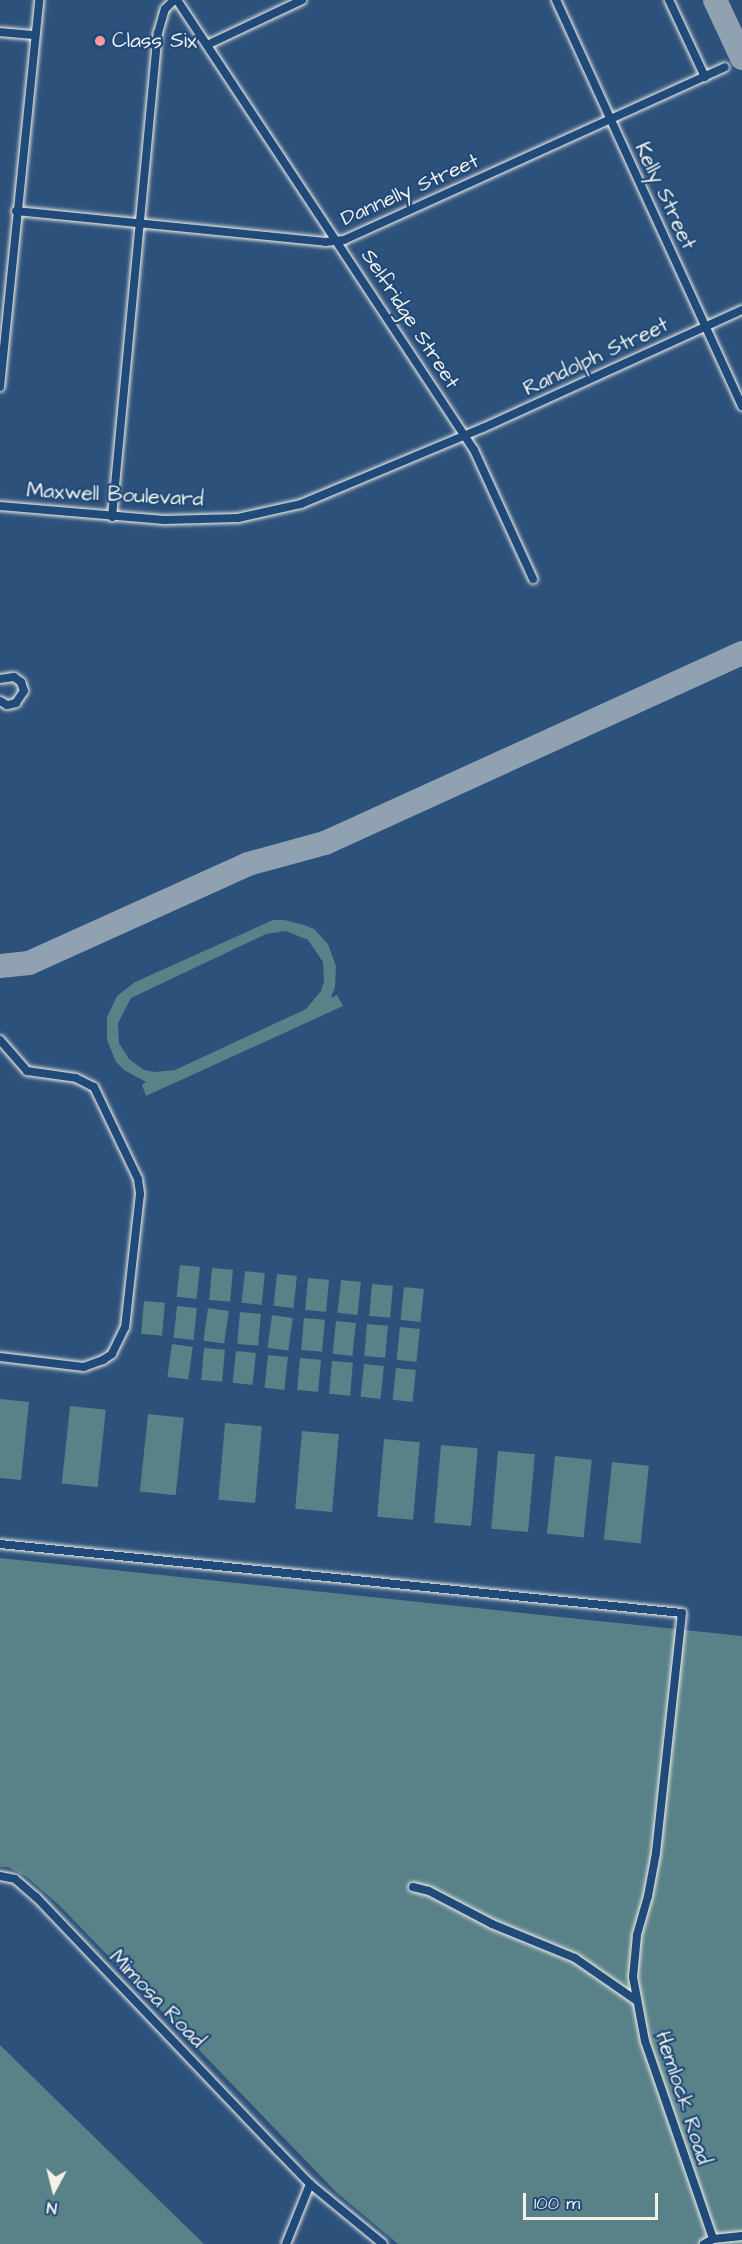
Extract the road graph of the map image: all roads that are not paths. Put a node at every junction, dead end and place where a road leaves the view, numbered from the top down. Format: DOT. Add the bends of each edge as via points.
graph roads {
  1 [pos="39,0"];
  2 [pos="175,0"];
  3 [pos="302,0"];
  4 [pos="556,0"];
  5 [pos="669,0"];
  6 [pos="0,32"];
  7 [pos="35,35"];
  8 [pos="207,45"];
  9 [pos="725,67"];
  10 [pos="705,77"];
  11 [pos="611,119"];
  12 [pos="16,212"];
  13 [pos="138,224"];
  14 [pos="337,241"];
  15 [pos="742,310"];
  16 [pos="705,327"];
  17 [pos="2,338"];
  18 [pos="0,387"];
  19 [pos="742,407"];
  20 [pos="465,435"];
  21 [pos="0,506"];
  22 [pos="111,517"];
  23 [pos="533,579"];
  24 [pos="0,680"];
  25 [pos="0,701"];
  26 [pos="0,1040"];
  27 [pos="0,1357"];
  28 [pos="0,1544"];
  29 [pos="0,1876"];
  30 [pos="413,1887"];
  31 [pos="637,2001"];
  32 [pos="310,2184"];
  33 [pos="742,2236"];
  34 [pos="713,2239"];
  35 [pos="286,2244"];
  36 [pos="383,2244"];
  37 [pos="704,2244"];
  1 -- 7 [label="street"];
  2 -- 8 [label="street, Selfridge Street"];
  2 -- 13 [label="street" via="165,9 158,33"];
  3 -- 8 [label="street"];
  4 -- 11 [label="street, Kelly Street"];
  5 -- 10 [label="street"];
  6 -- 7 [label="street"];
  7 -- 12 [label="street"];
  8 -- 14 [label="street, Selfridge Street"];
  9 -- 10 [label="street, Dannelly Street"];
  10 -- 11 [label="street, Dannelly Street"];
  11 -- 14 [label="street, Dannelly Street" via="356,236"];
  11 -- 16 [label="street, Kelly Street"];
  12 -- 13 [label="street, Dannelly Street"];
  12 -- 17 [label="street"];
  13 -- 14 [label="street, Dannelly Street"];
  13 -- 22 [label="street"];
  14 -- 20 [label="street, Selfridge Street"];
  15 -- 16 [label="street, Randolph Street"];
  16 -- 19 [label="street, Kelly Street"];
  16 -- 20 [label="street, Randolph Street"];
  17 -- 18 [label="street"];
  20 -- 22 [label="street, Maxwell Boulevard" via="325,497 286,508 238,518"];
  20 -- 23 [label="street, Selfridge Street"];
  21 -- 22 [label="street, Maxwell Boulevard"];
  24 -- 25 [label="street" via="14,677 24,691 16,703"];
  26 -- 27 [label="street" via="27,1071 76,1078 94,1087 138,1179 140,1194 124,1327 112,1354 84,1367"];
  28 -- 31 [label="street, Hemlock Road" via="682,1613 656,1853 634,1951"];
  29 -- 32 [label="street, Mimosa Road" via="15,1880 36,1897"];
  30 -- 31 [label="street" via="575,1958"];
  31 -- 34 [label="street, Hemlock Road" via="666,2108"];
  32 -- 35 [label="street"];
  32 -- 36 [label="street, Mimosa Road"];
  33 -- 34 [label="street"];
  34 -- 37 [label="street"];
}
